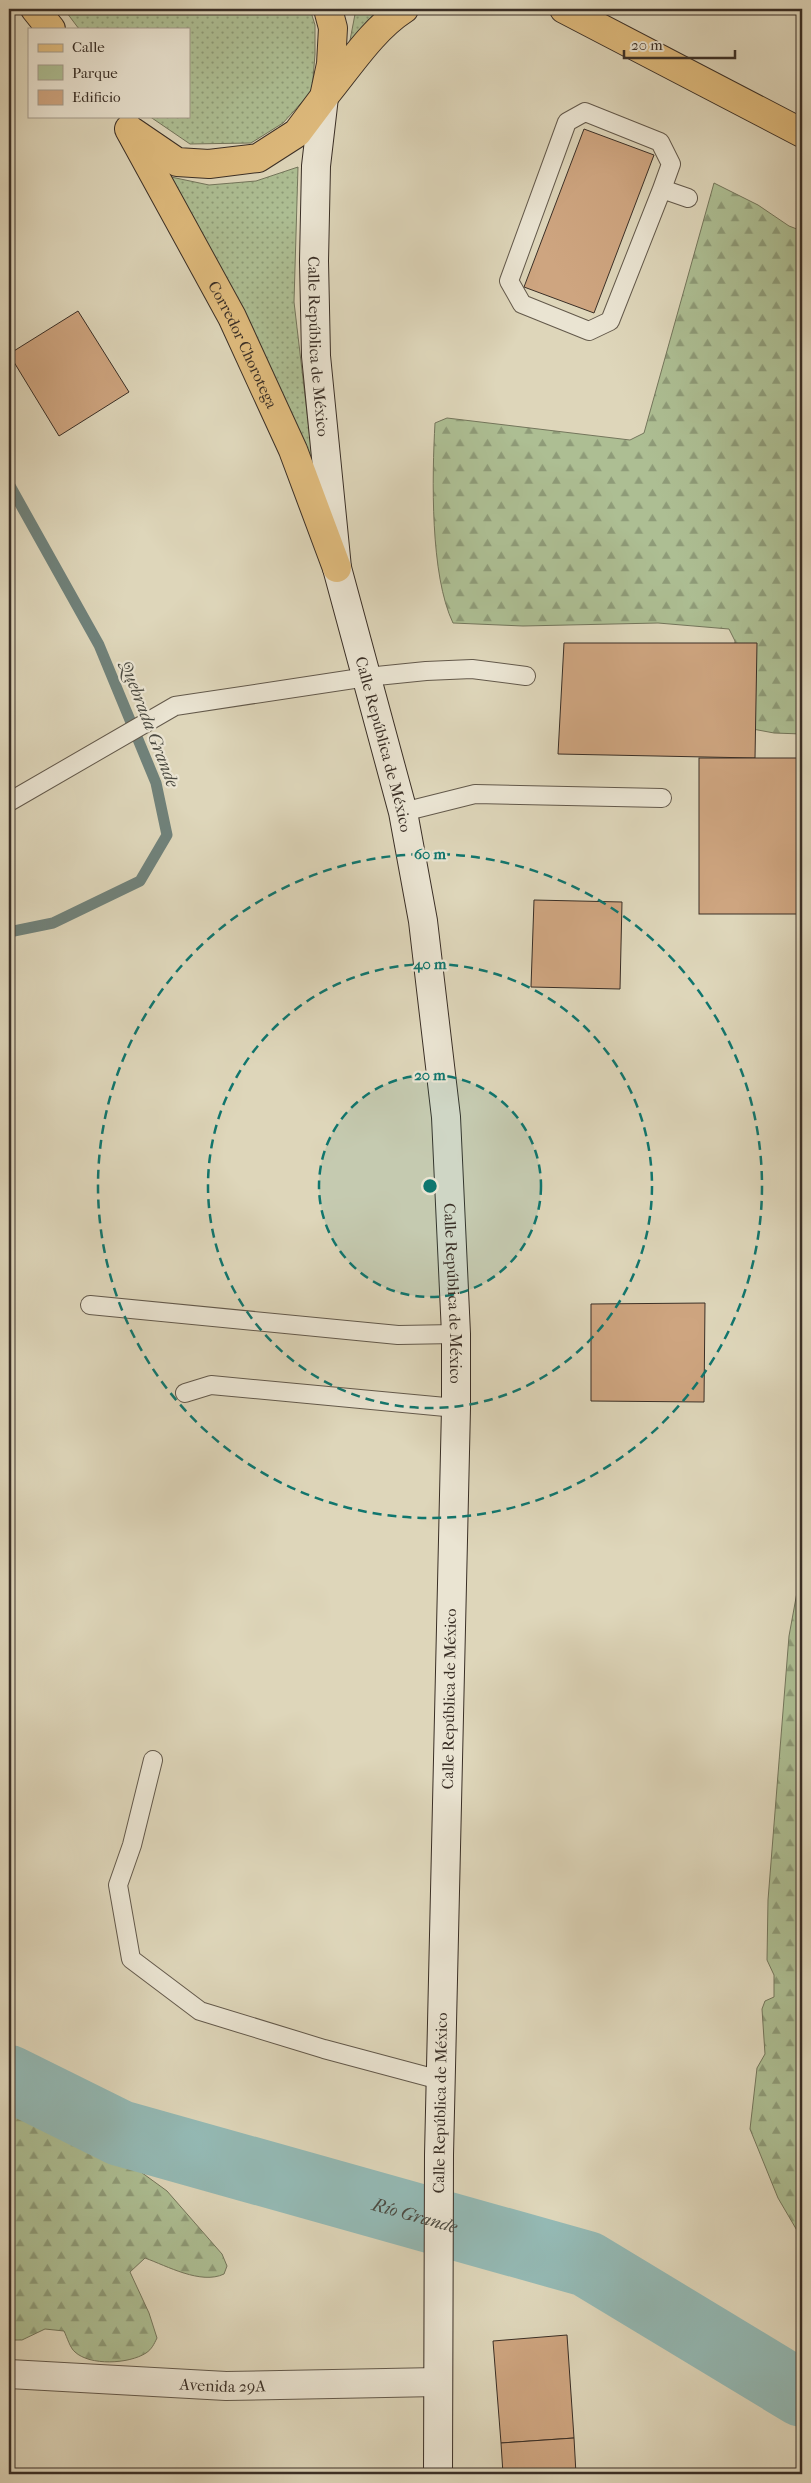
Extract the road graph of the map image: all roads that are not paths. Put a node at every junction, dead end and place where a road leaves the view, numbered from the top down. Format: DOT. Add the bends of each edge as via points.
graph roads {
  1 [pos="35,9"];
  2 [pos="404,9"];
  3 [pos="564,9"];
  4 [pos="333,15"];
  5 [pos="50,28"];
  6 [pos="324,96"];
  7 [pos="124,123"];
  8 [pos="802,133"];
  9 [pos="662,188"];
  10 [pos="688,198"];
  11 [pos="337,568"];
  12 [pos="526,676"];
  13 [pos="367,677"];
  14 [pos="662,798"];
  15 [pos="9,802"];
  16 [pos="403,812"];
  17 [pos="90,1305"];
  18 [pos="456,1334"];
  19 [pos="185,1393"];
  20 [pos="456,1408"];
  21 [pos="153,1760"];
  22 [pos="440,2080"];
  23 [pos="9,2374"];
  24 [pos="438,2382"];
  25 [pos="438,2474"];
  1 -- 5 [label="main road"];
  2 -- 6 [label="main road" via="371,40"];
  3 -- 8 [label="main road"];
  4 -- 6 [label="main road" via="331,64"];
  6 -- 7 [label="main road" via="297,133 258,158 210,164 177,162"];
  6 -- 11 [label="main road, Calle República de México" via="316,166 316,356"];
  7 -- 11 [label="main road, Corredor Chorotega" via="232,317 293,450"];
  9 -- 9 [label="lane" via="671,164 660,142 585,112 567,122 509,281 522,304 588,331 610,321"];
  9 -- 10 [label="lane"];
  11 -- 13 [label="main road, Calle República de México"];
  12 -- 13 [label="lane" via="472,669"];
  13 -- 15 [label="lane" via="175,706"];
  13 -- 16 [label="main road, Calle República de México"];
  14 -- 16 [label="lane" via="475,794"];
  16 -- 18 [label="main road, Calle República de México" via="423,921 446,1117"];
  17 -- 18 [label="lane" via="398,1335"];
  18 -- 20 [label="main road, Calle República de México"];
  19 -- 20 [label="lane" via="211,1385"];
  20 -- 22 [label="main road, Calle República de México"];
  21 -- 22 [label="lane" via="132,1845 118,1885 131,1959 200,2011"];
  22 -- 24 [label="main road, Calle República de México"];
  23 -- 24 [label="main road, Avenida 29A" via="226,2386"];
  24 -- 25 [label="main road, Calle República de México"];
}
